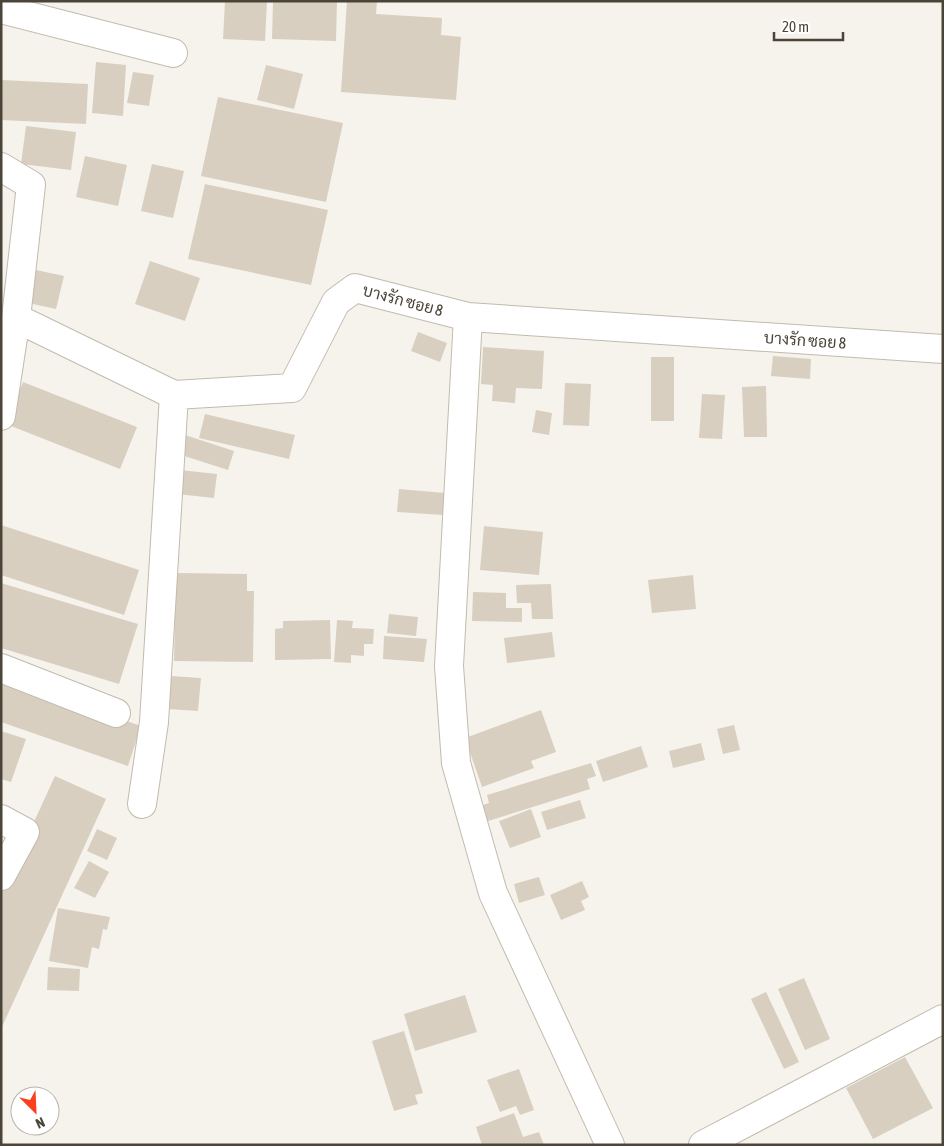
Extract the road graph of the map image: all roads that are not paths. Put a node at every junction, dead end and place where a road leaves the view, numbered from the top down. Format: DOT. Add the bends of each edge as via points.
graph roads {
  1 [pos="1,9"];
  2 [pos="173,53"];
  3 [pos="1,167"];
  4 [pos="468,317"];
  5 [pos="16,318"];
  6 [pos="943,349"];
  7 [pos="174,395"];
  8 [pos="1,416"];
  9 [pos="1,668"];
  10 [pos="116,713"];
  11 [pos="142,804"];
  12 [pos="1,819"];
  13 [pos="1,876"];
  14 [pos="943,1019"];
  15 [pos="610,1145"];
  16 [pos="703,1145"];
  1 -- 2 [label="street"];
  3 -- 5 [label="street" via="31,185"];
  4 -- 6 [label="street, บางรัก ซอย 8"];
  4 -- 7 [label="street, บางรัก ซอย 8" via="355,288 336,302 292,388"];
  4 -- 15 [label="street" via="449,666 456,763 493,893"];
  5 -- 7 [label="street, บางรัก ซอย 8"];
  5 -- 8 [label="street"];
  7 -- 11 [label="street" via="154,722"];
  9 -- 10 [label="street"];
  12 -- 13 [label="street" via="25,832"];
  14 -- 16 [label="street"];
}
